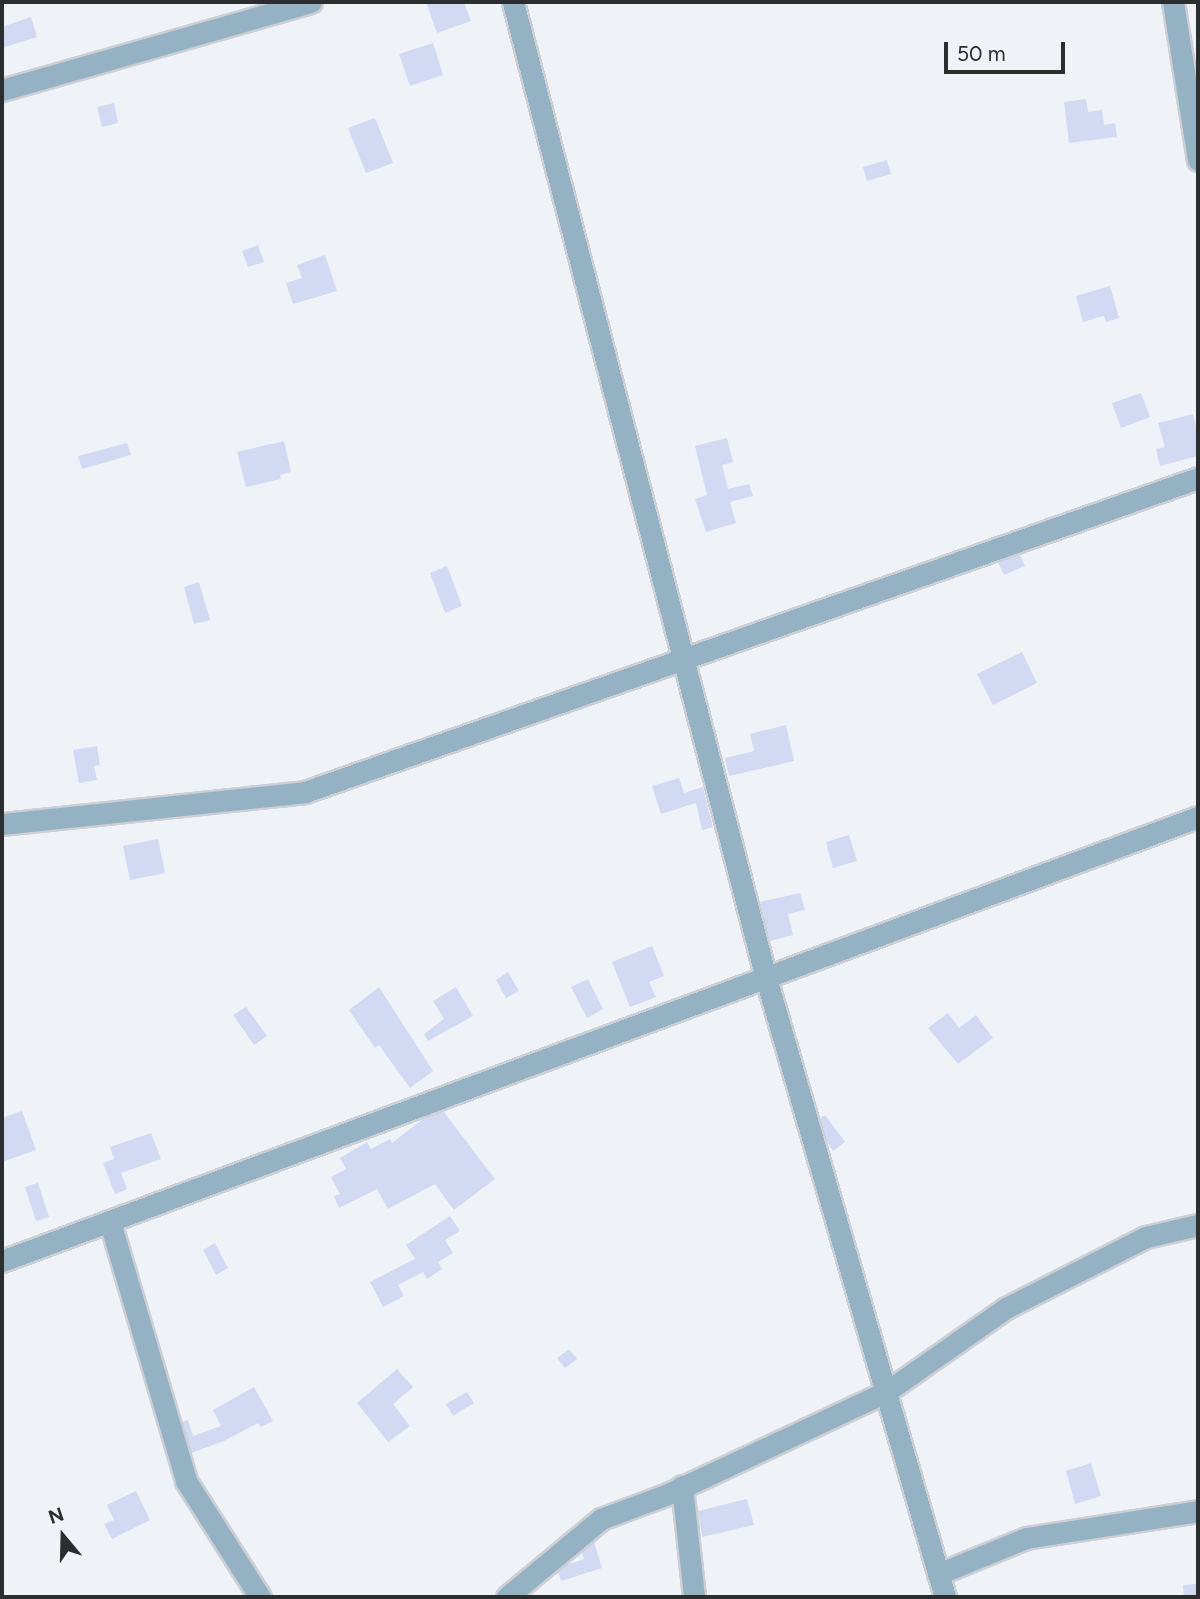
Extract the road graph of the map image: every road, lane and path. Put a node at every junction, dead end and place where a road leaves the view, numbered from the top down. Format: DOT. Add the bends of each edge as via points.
graph roads {
  1 [pos="311,2"];
  2 [pos="513,2"];
  3 [pos="1173,2"];
  4 [pos="2,90"];
  5 [pos="1198,160"];
  6 [pos="1198,478"];
  7 [pos="684,659"];
  8 [pos="1198,817"];
  9 [pos="2,824"];
  10 [pos="766,978"];
  11 [pos="110,1222"];
  12 [pos="1198,1225"];
  13 [pos="2,1261"];
  14 [pos="886,1392"];
  15 [pos="682,1486"];
  16 [pos="1198,1511"];
  17 [pos="939,1574"];
  18 [pos="260,1597"];
  19 [pos="507,1597"];
  20 [pos="694,1597"];
  21 [pos="945,1597"];
  1 -- 4 [label="street"];
  2 -- 7 [label="street"];
  3 -- 5 [label="street"];
  6 -- 7 [label="street"];
  7 -- 9 [label="street" via="305,792"];
  7 -- 10 [label="street"];
  8 -- 10 [label="street"];
  10 -- 11 [label="street"];
  10 -- 14 [label="street"];
  11 -- 13 [label="street"];
  11 -- 18 [label="street" via="186,1481"];
  12 -- 14 [label="street" via="1146,1237 1006,1308"];
  14 -- 15 [label="street"];
  14 -- 17 [label="street"];
  15 -- 19 [label="street" via="601,1519"];
  15 -- 20 [label="street"];
  16 -- 17 [label="street" via="1026,1538"];
  17 -- 21 [label="street"];
}
